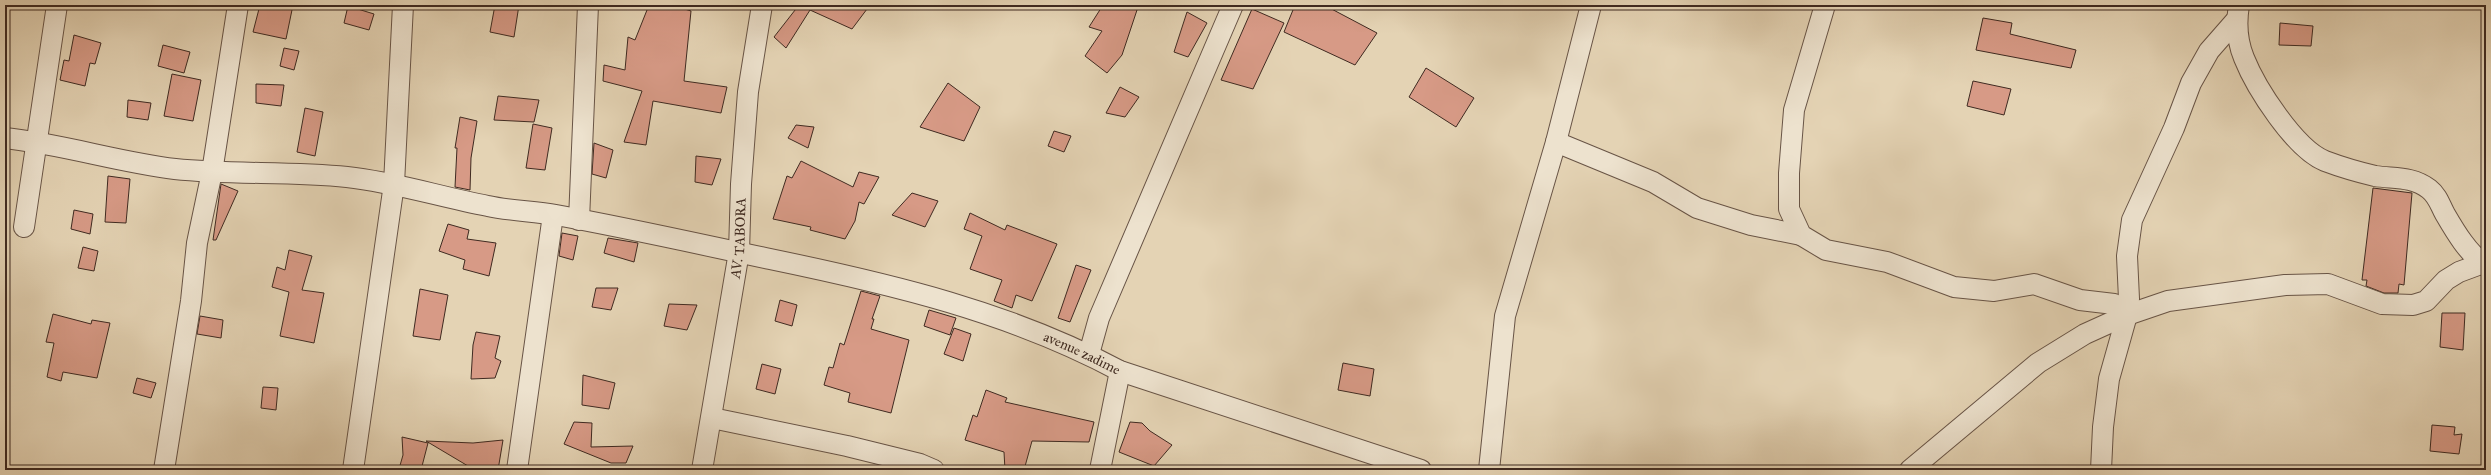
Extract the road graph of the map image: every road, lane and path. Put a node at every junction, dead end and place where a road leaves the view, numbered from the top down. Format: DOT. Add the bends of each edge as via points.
graph roads {
  1 [pos="57,5"];
  2 [pos="238,5"];
  3 [pos="403,5"];
  4 [pos="588,5"];
  5 [pos="762,5"];
  6 [pos="1233,5"];
  7 [pos="1591,5"];
  8 [pos="1825,5"];
  9 [pos="2238,12"];
  10 [pos="5,138"];
  11 [pos="36,141"];
  12 [pos="1556,142"];
  13 [pos="212,172"];
  14 [pos="394,184"];
  15 [pos="553,215"];
  16 [pos="579,220"];
  17 [pos="24,227"];
  18 [pos="1801,235"];
  19 [pos="739,252"];
  20 [pos="2485,264"];
  21 [pos="2127,315"];
  22 [pos="1088,354"];
  23 [pos="1120,371"];
  24 [pos="712,418"];
  25 [pos="164,470"];
  26 [pos="353,470"];
  27 [pos="517,470"];
  28 [pos="702,470"];
  29 [pos="934,470"];
  30 [pos="1100,470"];
  31 [pos="1421,470"];
  32 [pos="1489,470"];
  33 [pos="1910,470"];
  34 [pos="2101,470"];
  1 -- 11 [label="street"];
  2 -- 13 [label="street"];
  3 -- 14 [label="street"];
  4 -- 16 [label="street"];
  5 -- 19 [label="street, AV. TABORA" via="748,92"];
  6 -- 22 [label="street" via="1099,318"];
  7 -- 12 [label="street"];
  8 -- 18 [label="street" via="1794,110 1789,209"];
  9 -- 20 [label="street" via="2244,60 2274,111 2296,139 2311,154 2325,161 2376,176 2398,176 2419,182 2430,189 2467,248"];
  9 -- 21 [label="street" via="2209,51 2191,83 2174,128 2132,220 2127,256 2130,285"];
  10 -- 11 [label="street, avenue zadime"];
  11 -- 13 [label="street, avenue zadime" via="158,166"];
  11 -- 17 [label="street"];
  12 -- 18 [label="street" via="1652,182 1704,210 1751,225"];
  12 -- 32 [label="street" via="1504,316"];
  13 -- 14 [label="street, avenue zadime" via="280,172 347,177"];
  13 -- 25 [label="street" via="197,243 191,301"];
  14 -- 15 [label="street, avenue zadime" via="489,207"];
  14 -- 26 [label="street"];
  15 -- 16 [label="street, avenue zadime"];
  15 -- 27 [label="street"];
  16 -- 19 [label="street, avenue zadime"];
  18 -- 21 [label="street" via="1826,250 1886,262 1954,287 1994,290 2034,284 2080,300 2114,304"];
  19 -- 22 [label="street, avenue zadime" via="866,279 947,300 1022,326"];
  19 -- 24 [label="street, AV. TABORA"];
  20 -- 21 [label="street" via="2459,272 2446,280 2426,301 2413,305 2382,304 2328,284 2285,286 2168,301"];
  21 -- 33 [label="street" via="2085,334 2038,363"];
  21 -- 34 [label="street" via="2109,379"];
  22 -- 23 [label="street, avenue zadime"];
  23 -- 30 [label="street"];
  23 -- 31 [label="street, avenue zadime"];
  24 -- 28 [label="street, AV. TABORA"];
  24 -- 29 [label="street" via="847,446 920,464"];
}
